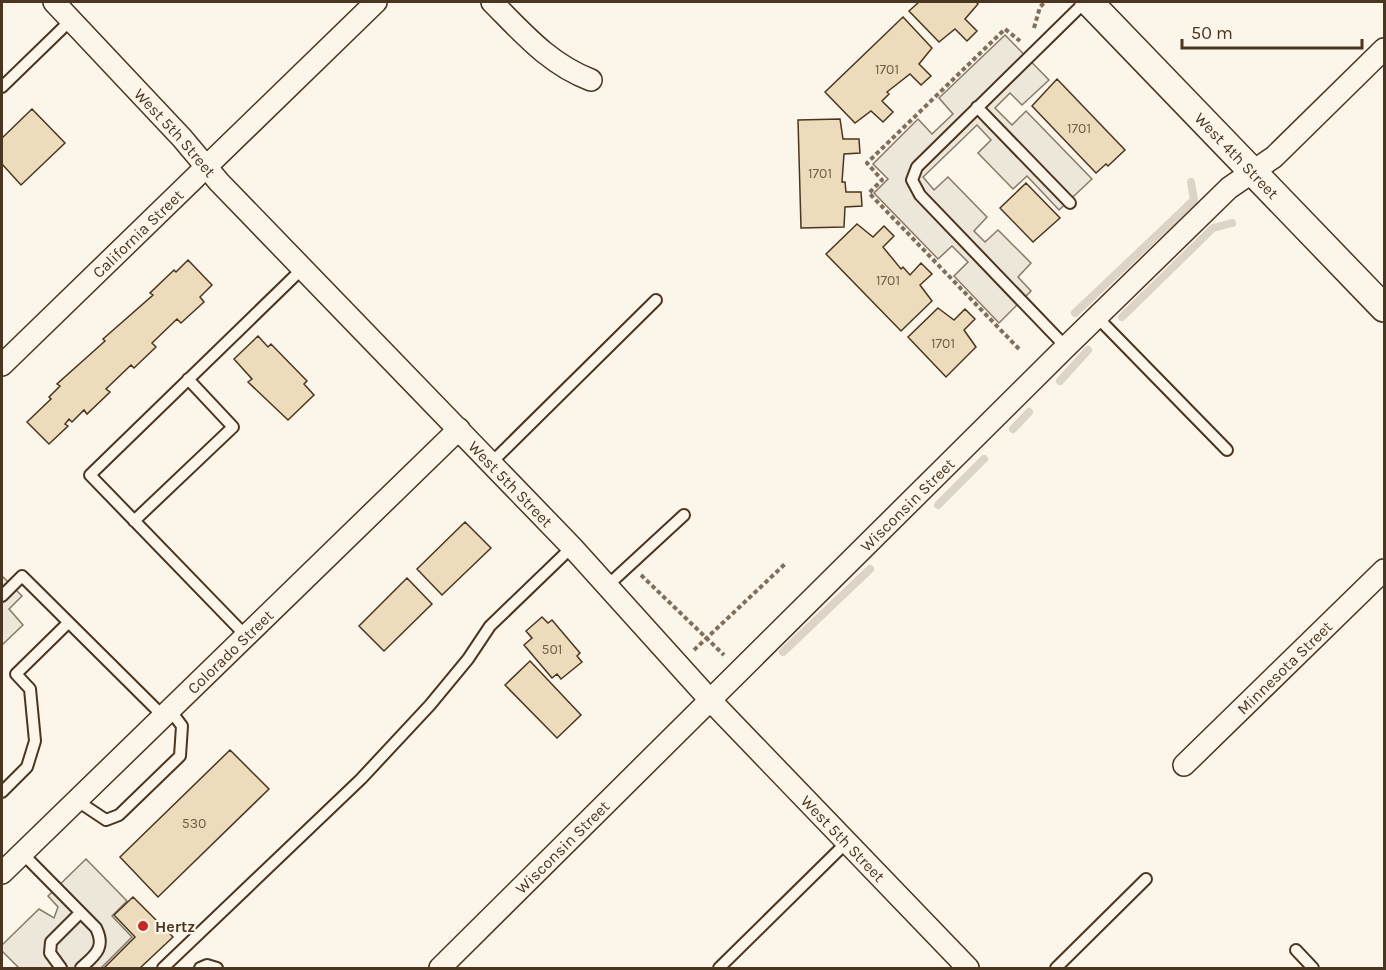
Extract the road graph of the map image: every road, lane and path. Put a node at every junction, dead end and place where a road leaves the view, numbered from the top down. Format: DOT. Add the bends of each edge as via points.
graph roads {
  1 [pos="54,2"];
  2 [pos="376,2"];
  3 [pos="492,2"];
  4 [pos="1045,2"];
  5 [pos="1087,2"];
  6 [pos="71,20"];
  7 [pos="1384,49"];
  8 [pos="591,80"];
  9 [pos="2,87"];
  10 [pos="977,107"];
  11 [pos="206,167"];
  12 [pos="1253,172"];
  13 [pos="1070,203"];
  14 [pos="303,268"];
  15 [pos="656,300"];
  16 [pos="1384,308"];
  17 [pos="1097,317"];
  18 [pos="1066,347"];
  19 [pos="1019,349"];
  20 [pos="2,365"];
  21 [pos="188,379"];
  22 [pos="459,429"];
  23 [pos="1227,450"];
  24 [pos="491,463"];
  25 [pos="684,515"];
  26 [pos="134,521"];
  27 [pos="572,547"];
  28 [pos="785,564"];
  29 [pos="630,565"];
  30 [pos="1384,570"];
  31 [pos="607,586"];
  32 [pos="2,596"];
  33 [pos="68,623"];
  34 [pos="246,636"];
  35 [pos="706,636"];
  36 [pos="680,666"];
  37 [pos="739,671"];
  38 [pos="711,702"];
  39 [pos="166,713"];
  40 [pos="1184,765"];
  41 [pos="2,792"];
  42 [pos="76,800"];
  43 [pos="846,843"];
  44 [pos="22,853"];
  45 [pos="2,873"];
  46 [pos="1146,879"];
  47 [pos="81,913"];
  48 [pos="1296,950"];
  49 [pos="61,969"];
  50 [pos="81,969"];
  51 [pos="163,969"];
  52 [pos="200,969"];
  53 [pos="217,969"];
  54 [pos="440,969"];
  55 [pos="719,969"];
  56 [pos="968,969"];
  57 [pos="1056,969"];
  58 [pos="1313,969"];
  1 -- 6 [label="street, West 5th Street"];
  2 -- 11 [label="street, California Street"];
  3 -- 8 [label="street" via="547,57"];
  4 -- 19 [label="path" via="1034,27 1019,43 1005,29 867,164 882,180 869,193"];
  5 -- 10 [label="lane"];
  5 -- 12 [label="street, West 4th Street"];
  6 -- 9 [label="lane"];
  6 -- 11 [label="street, West 5th Street"];
  7 -- 12 [label="street, Wisconsin Street" via="1274,157"];
  10 -- 13 [label="lane"];
  10 -- 18 [label="lane" via="917,167 912,180 920,195"];
  11 -- 14 [label="street, West 5th Street"];
  11 -- 20 [label="street, California Street"];
  12 -- 16 [label="street, West 4th Street"];
  12 -- 17 [label="street, Wisconsin Street" via="1229,188"];
  14 -- 21 [label="lane"];
  14 -- 22 [label="street, West 5th Street"];
  15 -- 24 [label="lane"];
  17 -- 18 [label="street, Wisconsin Street"];
  17 -- 23 [label="lane"];
  18 -- 37 [label="street, Wisconsin Street"];
  21 -- 26 [label="lane" via="90,475"];
  21 -- 26 [label="lane" via="233,427"];
  22 -- 24 [label="street, West 5th Street"];
  22 -- 34 [label="street, Colorado Street"];
  24 -- 27 [label="street, West 5th Street"];
  25 -- 29 [label="lane"];
  26 -- 34 [label="lane"];
  27 -- 31 [label="street, West 5th Street"];
  27 -- 51 [label="lane" via="490,626 430,705 361,779"];
  28 -- 35 [label="path"];
  29 -- 31 [label="lane"];
  29 -- 35 [label="path"];
  30 -- 40 [label="street, Minnesota Street"];
  31 -- 36 [label="street, West 5th Street"];
  32 -- 33 [label="lane" via="22,576"];
  33 -- 39 [label="lane"];
  33 -- 41 [label="lane" via="16,674 30,689 35,741 27,767"];
  34 -- 39 [label="street, Colorado Street"];
  35 -- 36 [label="path"];
  35 -- 37 [label="path"];
  36 -- 38 [label="street, West 5th Street"];
  37 -- 38 [label="street, Wisconsin Street"];
  38 -- 43 [label="street, West 5th Street"];
  38 -- 54 [label="street, Wisconsin Street"];
  39 -- 42 [label="street, Colorado Street"];
  39 -- 42 [label="lane" via="182,726 180,756 142,793 113,819 106,819"];
  42 -- 44 [label="street, Colorado Street"];
  43 -- 55 [label="lane"];
  43 -- 56 [label="street, West 5th Street"];
  44 -- 45 [label="street, Colorado Street"];
  44 -- 47 [label="lane"];
  46 -- 57 [label="lane"];
  47 -- 49 [label="lane" via="51,942 50,953"];
  47 -- 50 [label="lane" via="101,938 100,950"];
  48 -- 58 [label="lane"];
  52 -- 53 [label="lane" via="207,965"];
}
